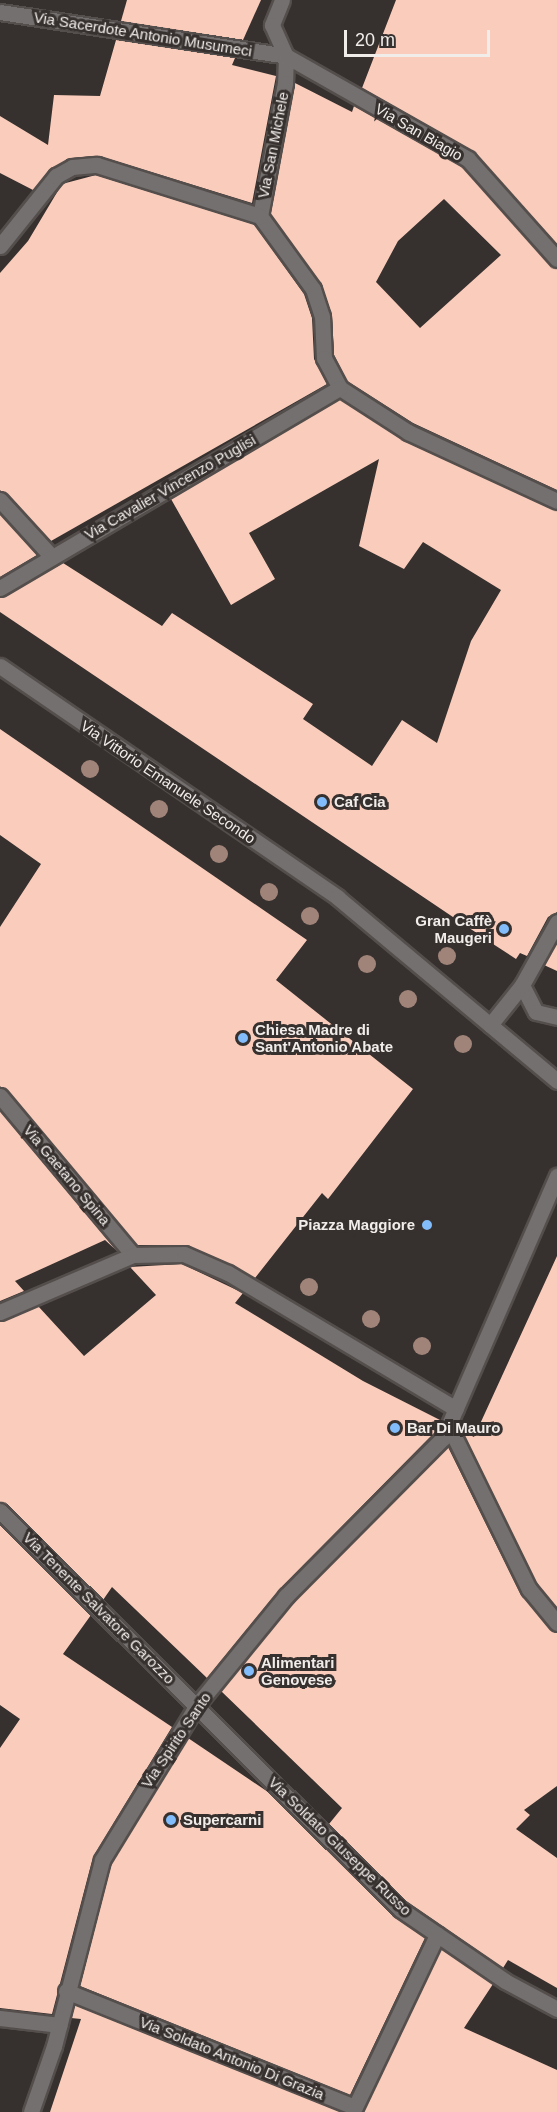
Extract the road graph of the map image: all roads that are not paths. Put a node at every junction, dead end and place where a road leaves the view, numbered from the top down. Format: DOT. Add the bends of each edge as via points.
graph roads {
  1 [pos="282,0"];
  2 [pos="0,12"];
  3 [pos="286,56"];
  4 [pos="261,216"];
  5 [pos="0,246"];
  6 [pos="557,259"];
  7 [pos="340,388"];
  8 [pos="0,500"];
  9 [pos="557,501"];
  10 [pos="52,557"];
  11 [pos="0,588"];
  12 [pos="0,666"];
  13 [pos="557,922"];
  14 [pos="522,985"];
  15 [pos="557,1017"];
  16 [pos="490,1025"];
  17 [pos="557,1082"];
  18 [pos="0,1096"];
  19 [pos="557,1176"];
  20 [pos="134,1255"];
  21 [pos="0,1312"];
  22 [pos="456,1409"];
  23 [pos="446,1432"];
  24 [pos="0,1511"];
  25 [pos="557,1623"];
  26 [pos="197,1705"];
  27 [pos="437,1935"];
  28 [pos="66,1991"];
  29 [pos="557,2009"];
  30 [pos="0,2018"];
  31 [pos="60,2025"];
  32 [pos="31,2112"];
  1 -- 3 [label="street" via="272,26"];
  2 -- 3 [label="street, Via Sacerdote Antonio Musumeci"];
  3 -- 4 [label="street, Via San Michele"];
  3 -- 6 [label="street, Via San Biagio" via="468,159"];
  4 -- 5 [label="street" via="97,165 72,167 56,176"];
  4 -- 7 [label="street, Via San Michele" via="313,289 322,316 324,358"];
  7 -- 9 [label="street, Via San Michele" via="408,432"];
  7 -- 10 [label="street, Via Cavalier Vincenzo Puglisi"];
  8 -- 10 [label="street"];
  10 -- 11 [label="street, Via Cavalier Vincenzo Puglisi"];
  12 -- 16 [label="street, Via Vittorio Emanuele Secondo" via="337,897"];
  13 -- 14 [label="street"];
  14 -- 15 [label="street" via="536,1012"];
  14 -- 16 [label="street"];
  16 -- 17 [label="street, Via Vittorio Emanuele Secondo"];
  18 -- 20 [label="street, Via Gaetano Spina"];
  19 -- 22 [label="street, Via Spirito Santo"];
  20 -- 21 [label="street"];
  20 -- 22 [label="street" via="184,1254 228,1273"];
  22 -- 23 [label="street, Via Spirito Santo"];
  23 -- 25 [label="street" via="529,1589"];
  23 -- 26 [label="street, Via Spirito Santo" via="286,1596"];
  24 -- 26 [label="street, Via Tenente Salvatore Garozzo"];
  26 -- 27 [label="street, Via Soldato Giuseppe Russo" via="400,1909"];
  26 -- 28 [label="street, Via Spirito Santo" via="102,1860"];
  27 -- 28 [label="street, Via Soldato Antonio Di Grazia" via="355,2107"];
  27 -- 29 [label="street, Via Soldato Giuseppe Russo"];
  28 -- 31 [label="street, Via Spirito Santo"];
  30 -- 31 [label="street"];
  31 -- 32 [label="street, Via Spirito Santo"];
}
